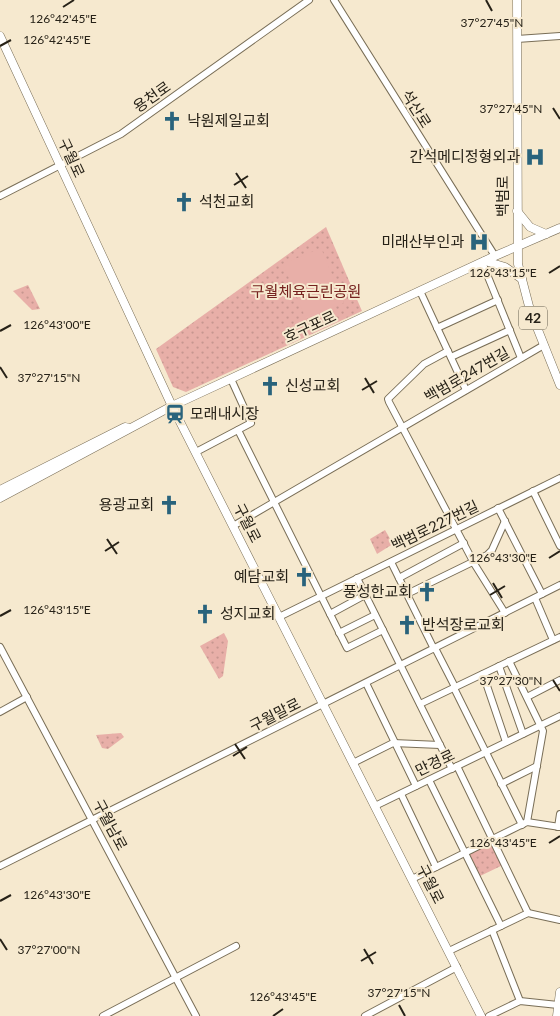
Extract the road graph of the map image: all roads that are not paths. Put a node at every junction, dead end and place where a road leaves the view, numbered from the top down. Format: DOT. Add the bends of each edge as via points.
graph roads {
  1 [pos="309,0"];
  2 [pos="334,0"];
  3 [pos="517,0"];
  4 [pos="0,36"];
  5 [pos="560,36"];
  6 [pos="517,38"];
  7 [pos="59,165"];
  8 [pos="0,196"];
  9 [pos="517,211"];
  10 [pos="560,228"];
  11 [pos="546,234"];
  12 [pos="517,247"];
  13 [pos="495,256"];
  14 [pos="484,261"];
  15 [pos="522,279"];
  16 [pos="420,291"];
  17 [pos="498,300"];
  18 [pos="437,328"];
  19 [pos="510,330"];
  20 [pos="544,344"];
  21 [pos="449,354"];
  22 [pos="521,358"];
  23 [pos="231,379"];
  24 [pos="560,385"];
  25 [pos="466,390"];
  26 [pos="172,406"];
  27 [pos="402,427"];
  28 [pos="128,428"];
  29 [pos="238,430"];
  30 [pos="196,452"];
  31 [pos="560,478"];
  32 [pos="0,490"];
  33 [pos="533,491"];
  34 [pos="0,498"];
  35 [pos="273,502"];
  36 [pos="498,508"];
  37 [pos="505,522"];
  38 [pos="233,526"];
  39 [pos="457,529"];
  40 [pos="464,543"];
  41 [pos="560,546"];
  42 [pos="473,561"];
  43 [pos="391,562"];
  44 [pos="357,578"];
  45 [pos="399,578"];
  46 [pos="560,585"];
  47 [pos="407,594"];
  48 [pos="542,594"];
  49 [pos="366,595"];
  50 [pos="321,596"];
  51 [pos="535,598"];
  52 [pos="505,613"];
  53 [pos="330,614"];
  54 [pos="375,615"];
  55 [pos="279,617"];
  56 [pos="383,630"];
  57 [pos="340,633"];
  58 [pos="560,637"];
  59 [pos="553,640"];
  60 [pos="0,647"];
  61 [pos="435,648"];
  62 [pos="505,663"];
  63 [pos="401,666"];
  64 [pos="483,674"];
  65 [pos="560,680"];
  66 [pos="366,683"];
  67 [pos="454,687"];
  68 [pos="27,697"];
  69 [pos="527,697"];
  70 [pos="420,704"];
  71 [pos="324,705"];
  72 [pos="0,712"];
  73 [pos="560,716"];
  74 [pos="541,725"];
  75 [pos="523,734"];
  76 [pos="506,742"];
  77 [pos="396,744"];
  78 [pos="440,745"];
  79 [pos="486,752"];
  80 [pos="353,763"];
  81 [pos="537,766"];
  82 [pos="454,767"];
  83 [pos="429,780"];
  84 [pos="501,784"];
  85 [pos="416,786"];
  86 [pos="401,794"];
  87 [pos="375,806"];
  88 [pos="560,814"];
  89 [pos="94,820"];
  90 [pos="525,823"];
  91 [pos="559,827"];
  92 [pos="493,839"];
  93 [pos="465,853"];
  94 [pos="0,866"];
  95 [pos="436,867"];
  96 [pos="412,879"];
  97 [pos="528,913"];
  98 [pos="560,920"];
  99 [pos="500,926"];
  100 [pos="492,930"];
  101 [pos="236,946"];
  102 [pos="449,951"];
  103 [pos="457,968"];
  104 [pos="176,978"];
  105 [pos="560,992"];
  106 [pos="520,1001"];
  107 [pos="558,1005"];
  108 [pos="103,1016"];
  109 [pos="196,1016"];
  110 [pos="365,1016"];
  111 [pos="481,1016"];
  112 [pos="489,1016"];
  113 [pos="557,1016"];
  1 -- 7 [label="street, 용천로" via="121,134"];
  2 -- 13 [label="street, 석산로"];
  3 -- 6 [label="main road, 백범로 / 42"];
  4 -- 7 [label="main road, 구월로"];
  5 -- 6 [label="street"];
  6 -- 9 [label="main road, 백범로 / 42"];
  7 -- 8 [label="street, 용천로"];
  7 -- 26 [label="main road, 구월로"];
  9 -- 11 [label="main road" via="530,227"];
  9 -- 12 [label="main road, 백범로 / 42"];
  10 -- 11 [label="main road, 호구포로"];
  11 -- 12 [label="main road, 호구포로"];
  12 -- 13 [label="main road, 호구포로"];
  12 -- 15 [label="main road, 백범로 / 42"];
  13 -- 14 [label="main road, 호구포로"];
  14 -- 15 [label="main road" via="505,267"];
  14 -- 16 [label="main road, 호구포로"];
  14 -- 17 [label="street"];
  15 -- 20 [label="main road, 백범로 / 42"];
  16 -- 18 [label="street"];
  16 -- 23 [label="main road, 호구포로"];
  17 -- 18 [label="street"];
  17 -- 19 [label="street"];
  18 -- 21 [label="street"];
  19 -- 21 [label="street, 백범로247번길"];
  19 -- 22 [label="street"];
  20 -- 22 [label="street, 백범로247번길"];
  20 -- 24 [label="main road, 백범로 / 42"];
  21 -- 25 [label="street"];
  21 -- 27 [label="street, 백범로247번길" via="424,364 388,399"];
  22 -- 25 [label="street, 백범로247번길"];
  23 -- 26 [label="main road, 호구포로"];
  23 -- 29 [label="street" via="251,423"];
  25 -- 27 [label="street, 백범로247번길"];
  26 -- 28 [label="main road, 호구포로"];
  26 -- 30 [label="main road, 구월로"];
  27 -- 35 [label="street, 백범로247번길"];
  27 -- 39 [label="street"];
  28 -- 32 [label="main road, 호구포로" via="91,442"];
  28 -- 34 [label="main road, 호구포로" via="127,432"];
  29 -- 30 [label="street"];
  29 -- 35 [label="street"];
  30 -- 38 [label="main road, 구월로"];
  31 -- 33 [label="street, 백범로227번길"];
  33 -- 36 [label="street, 백범로227번길"];
  33 -- 41 [label="street"];
  35 -- 38 [label="street, 백범로247번길"];
  35 -- 50 [label="street"];
  36 -- 37 [label="street"];
  36 -- 39 [label="street, 백범로227번길"];
  37 -- 42 [label="street" via="492,550"];
  37 -- 48 [label="street"];
  38 -- 55 [label="main road, 구월로"];
  39 -- 40 [label="street"];
  39 -- 43 [label="street, 백범로227번길"];
  40 -- 42 [label="street"];
  40 -- 45 [label="street"];
  42 -- 47 [label="street"];
  42 -- 52 [label="street"];
  43 -- 44 [label="street, 백범로227번길"];
  43 -- 45 [label="street"];
  44 -- 49 [label="street"];
  44 -- 50 [label="street, 백범로227번길"];
  45 -- 47 [label="street"];
  46 -- 48 [label="street, 구월말로"];
  47 -- 61 [label="street"];
  48 -- 51 [label="street, 구월말로"];
  49 -- 53 [label="street"];
  49 -- 54 [label="street"];
  50 -- 53 [label="street"];
  50 -- 55 [label="street, 백범로227번길"];
  51 -- 52 [label="street, 구월말로"];
  51 -- 59 [label="street"];
  52 -- 61 [label="street, 구월말로"];
  53 -- 57 [label="street"];
  54 -- 56 [label="street"];
  54 -- 57 [label="street"];
  55 -- 71 [label="main road, 구월로"];
  56 -- 57 [label="street" via="346,648"];
  56 -- 63 [label="street"];
  58 -- 59 [label="street"];
  59 -- 62 [label="street"];
  60 -- 68 [label="street, 구월남로"];
  61 -- 63 [label="street, 구월말로"];
  61 -- 67 [label="street"];
  62 -- 64 [label="street"];
  62 -- 69 [label="street"];
  62 -- 75 [label="street"];
  63 -- 66 [label="street, 구월말로"];
  63 -- 70 [label="street"];
  64 -- 67 [label="street"];
  64 -- 76 [label="street"];
  65 -- 69 [label="street"];
  66 -- 71 [label="street, 구월말로"];
  66 -- 77 [label="street"];
  67 -- 70 [label="street"];
  67 -- 79 [label="street"];
  68 -- 72 [label="street"];
  68 -- 89 [label="street, 구월남로"];
  69 -- 74 [label="street"];
  70 -- 78 [label="street"];
  71 -- 80 [label="main road, 구월로"];
  71 -- 89 [label="street, 구월말로"];
  73 -- 74 [label="street, 만경로"];
  74 -- 75 [label="street, 만경로"];
  74 -- 81 [label="street" via="543,731"];
  75 -- 76 [label="street, 만경로"];
  76 -- 79 [label="street, 만경로"];
  77 -- 78 [label="street"];
  77 -- 80 [label="street"];
  77 -- 85 [label="street"];
  78 -- 82 [label="street"];
  79 -- 82 [label="street, 만경로"];
  79 -- 84 [label="street"];
  80 -- 87 [label="main road, 구월로"];
  81 -- 84 [label="street"];
  81 -- 90 [label="street"];
  82 -- 83 [label="street, 만경로"];
  82 -- 92 [label="street"];
  83 -- 85 [label="street, 만경로"];
  83 -- 93 [label="street"];
  84 -- 90 [label="street"];
  85 -- 86 [label="street, 만경로"];
  86 -- 87 [label="street, 만경로"];
  86 -- 95 [label="street"];
  87 -- 96 [label="main road, 구월로"];
  88 -- 91 [label="street"];
  89 -- 94 [label="street, 구월말로"];
  89 -- 104 [label="street, 구월남로"];
  90 -- 91 [label="street"];
  90 -- 92 [label="street"];
  92 -- 93 [label="street"];
  92 -- 97 [label="street"];
  93 -- 95 [label="street"];
  93 -- 99 [label="street"];
  95 -- 96 [label="street"];
  96 -- 102 [label="main road, 구월로"];
  97 -- 98 [label="street"];
  97 -- 99 [label="street"];
  99 -- 100 [label="street"];
  100 -- 102 [label="street"];
  100 -- 106 [label="street"];
  101 -- 104 [label="street"];
  102 -- 103 [label="main road, 구월로"];
  103 -- 110 [label="street"];
  103 -- 111 [label="main road, 구월로"];
  104 -- 108 [label="street"];
  104 -- 109 [label="street, 구월남로"];
  105 -- 107 [label="main road"];
  106 -- 107 [label="street"];
  106 -- 112 [label="street"];
  107 -- 113 [label="main road"];
}
